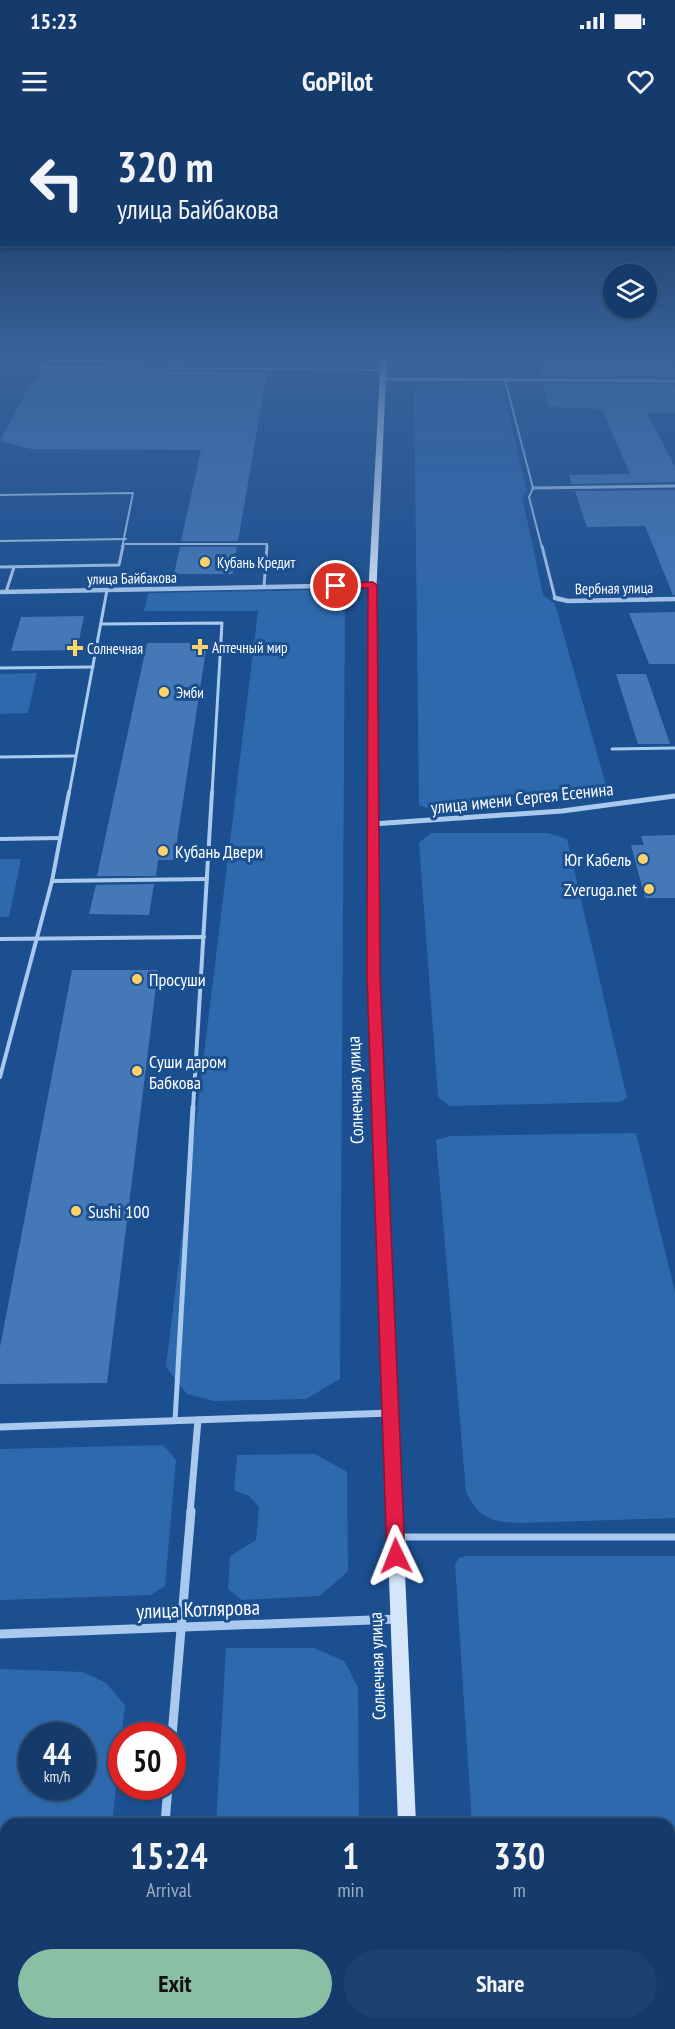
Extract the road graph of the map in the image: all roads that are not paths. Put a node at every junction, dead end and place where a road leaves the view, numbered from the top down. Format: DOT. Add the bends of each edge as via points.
graph roads {
  1 [pos="381,444"];
  2 [pos="522,444"];
  3 [pos="675,486"];
  4 [pos="533,488"];
  5 [pos="0,495"];
  6 [pos="0,542"];
  7 [pos="125,542"];
  8 [pos="0,567"];
  9 [pos="14,567"];
  10 [pos="373,585"];
  11 [pos="264,587"];
  12 [pos="107,590"];
  13 [pos="3,592"];
  14 [pos="555,598"];
  15 [pos="675,599"];
  16 [pos="101,624"];
  17 [pos="93,667"];
  18 [pos="0,668"];
  19 [pos="675,748"];
  20 [pos="612,749"];
  21 [pos="75,756"];
  22 [pos="0,757"];
  23 [pos="675,796"];
  24 [pos="372,824"];
  25 [pos="60,838"];
  26 [pos="0,839"];
  27 [pos="207,879"];
  28 [pos="51,881"];
  29 [pos="204,937"];
  30 [pos="0,939"];
  31 [pos="35,939"];
  32 [pos="2,1058"];
  33 [pos="0,1077"];
  34 [pos="391,1413"];
  35 [pos="175,1420"];
  36 [pos="198,1420"];
  37 [pos="0,1427"];
  38 [pos="675,1537"];
  39 [pos="395,1538"];
  40 [pos="398,1619"];
  41 [pos="181,1627"];
  42 [pos="0,1634"];
  43 [pos="173,1722"];
  44 [pos="167,1800"];
  45 [pos="165,1818"];
  46 [pos="407,1818"];
  1 -- 10 [label="main road, Солнечная улица"];
  2 -- 4 [label="lane"];
  3 -- 4 [label="street"];
  4 -- 14 [label="lane" via="529,497"];
  5 -- 7 [label="lane" via="133,493"];
  6 -- 7 [label="lane"];
  7 -- 9 [label="lane" via="119,565"];
  7 -- 11 [label="lane" via="267,544"];
  8 -- 9 [label="lane"];
  9 -- 13 [label="lane"];
  10 -- 11 [label="street, улица Байбакова"];
  10 -- 24 [label="main road, Солнечная улица"];
  11 -- 12 [label="street, улица Байбакова"];
  12 -- 13 [label="street, улица Байбакова"];
  12 -- 16 [label="lane"];
  14 -- 15 [label="street, Вербная улица"];
  16 -- 17 [label="lane"];
  16 -- 27 [label="lane" via="222,623"];
  17 -- 18 [label="lane"];
  17 -- 21 [label="lane"];
  19 -- 20 [label="lane"];
  21 -- 22 [label="lane"];
  21 -- 25 [label="lane"];
  23 -- 24 [label="street, улица имени Сергея Есенина" via="562,812"];
  24 -- 34 [label="main road, Солнечная улица" via="373,976"];
  25 -- 26 [label="lane"];
  25 -- 28 [label="lane"];
  27 -- 28 [label="lane"];
  27 -- 29 [label="lane"];
  28 -- 31 [label="lane"];
  29 -- 31 [label="lane"];
  29 -- 35 [label="lane"];
  30 -- 31 [label="lane"];
  31 -- 32 [label="lane"];
  32 -- 33 [label="lane"];
  34 -- 36 [label="street"];
  34 -- 39 [label="main road, Солнечная улица"];
  35 -- 36 [label="street"];
  35 -- 37 [label="street"];
  36 -- 41 [label="street"];
  38 -- 39 [label="lane"];
  39 -- 40 [label="main road, Солнечная улица"];
  40 -- 41 [label="street, улица Котлярова"];
  40 -- 46 [label="main road, Солнечная улица"];
  41 -- 42 [label="street, улица Котлярова"];
  41 -- 43 [label="street"];
  44 -- 45 [label="street"];
}
